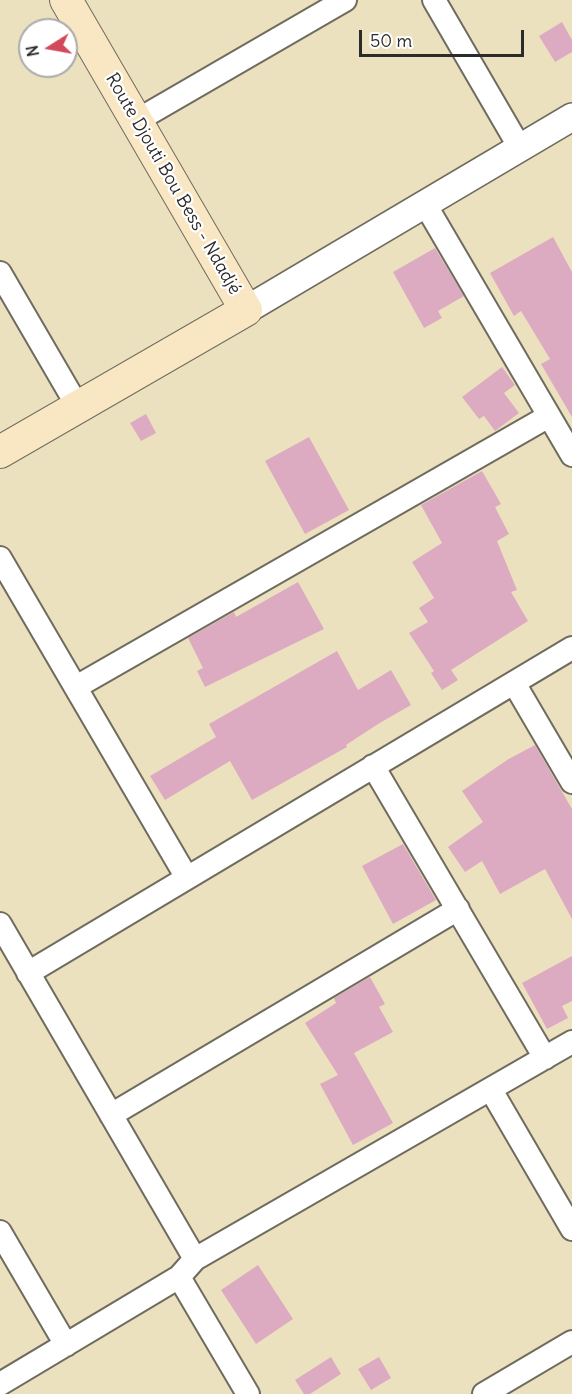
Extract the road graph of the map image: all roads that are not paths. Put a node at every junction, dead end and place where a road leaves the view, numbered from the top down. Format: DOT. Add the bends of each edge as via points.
graph roads {
  1 [pos="66,0"];
  2 [pos="434,0"];
  3 [pos="338,2"];
  4 [pos="136,121"];
  5 [pos="569,126"];
  6 [pos="520,148"];
  7 [pos="425,204"];
  8 [pos="0,273"];
  9 [pos="246,310"];
  10 [pos="78,407"];
  11 [pos="549,416"];
  12 [pos="0,452"];
  13 [pos="572,455"];
  14 [pos="0,558"];
  15 [pos="572,648"];
  16 [pos="514,683"];
  17 [pos="76,687"];
  18 [pos="373,766"];
  19 [pos="572,782"];
  20 [pos="187,878"];
  21 [pos="458,909"];
  22 [pos="0,924"];
  23 [pos="28,972"];
  24 [pos="572,1042"];
  25 [pos="545,1058"];
  26 [pos="491,1090"];
  27 [pos="111,1115"];
  28 [pos="572,1229"];
  29 [pos="0,1232"];
  30 [pos="195,1259"];
  31 [pos="179,1277"];
  32 [pos="572,1342"];
  33 [pos="66,1345"];
  34 [pos="0,1384"];
  35 [pos="248,1394"];
  36 [pos="484,1394"];
  1 -- 4 [label="main road, Route Djouti Bou Bess - Ndadjé"];
  2 -- 6 [label="street"];
  3 -- 4 [label="street"];
  4 -- 9 [label="main road, Route Djouti Bou Bess - Ndadjé"];
  5 -- 6 [label="street"];
  6 -- 7 [label="street"];
  7 -- 9 [label="street"];
  7 -- 11 [label="street"];
  8 -- 10 [label="street"];
  9 -- 10 [label="main road, Route Djouti Bou Bess - Ndadjé"];
  10 -- 12 [label="main road, Route Djouti Bou Bess - Ndadjé"];
  11 -- 13 [label="street"];
  11 -- 17 [label="street"];
  14 -- 17 [label="street"];
  15 -- 16 [label="street"];
  16 -- 18 [label="street"];
  16 -- 19 [label="street"];
  17 -- 20 [label="street"];
  18 -- 20 [label="street"];
  18 -- 21 [label="street"];
  20 -- 23 [label="street"];
  21 -- 25 [label="street"];
  21 -- 27 [label="street"];
  22 -- 23 [label="street"];
  23 -- 27 [label="street"];
  24 -- 25 [label="street"];
  25 -- 26 [label="street"];
  26 -- 28 [label="street"];
  26 -- 30 [label="street"];
  27 -- 30 [label="street"];
  29 -- 33 [label="street"];
  30 -- 31 [label="street"];
  31 -- 33 [label="street"];
  31 -- 35 [label="street"];
  32 -- 36 [label="street"];
  33 -- 34 [label="street"];
}
